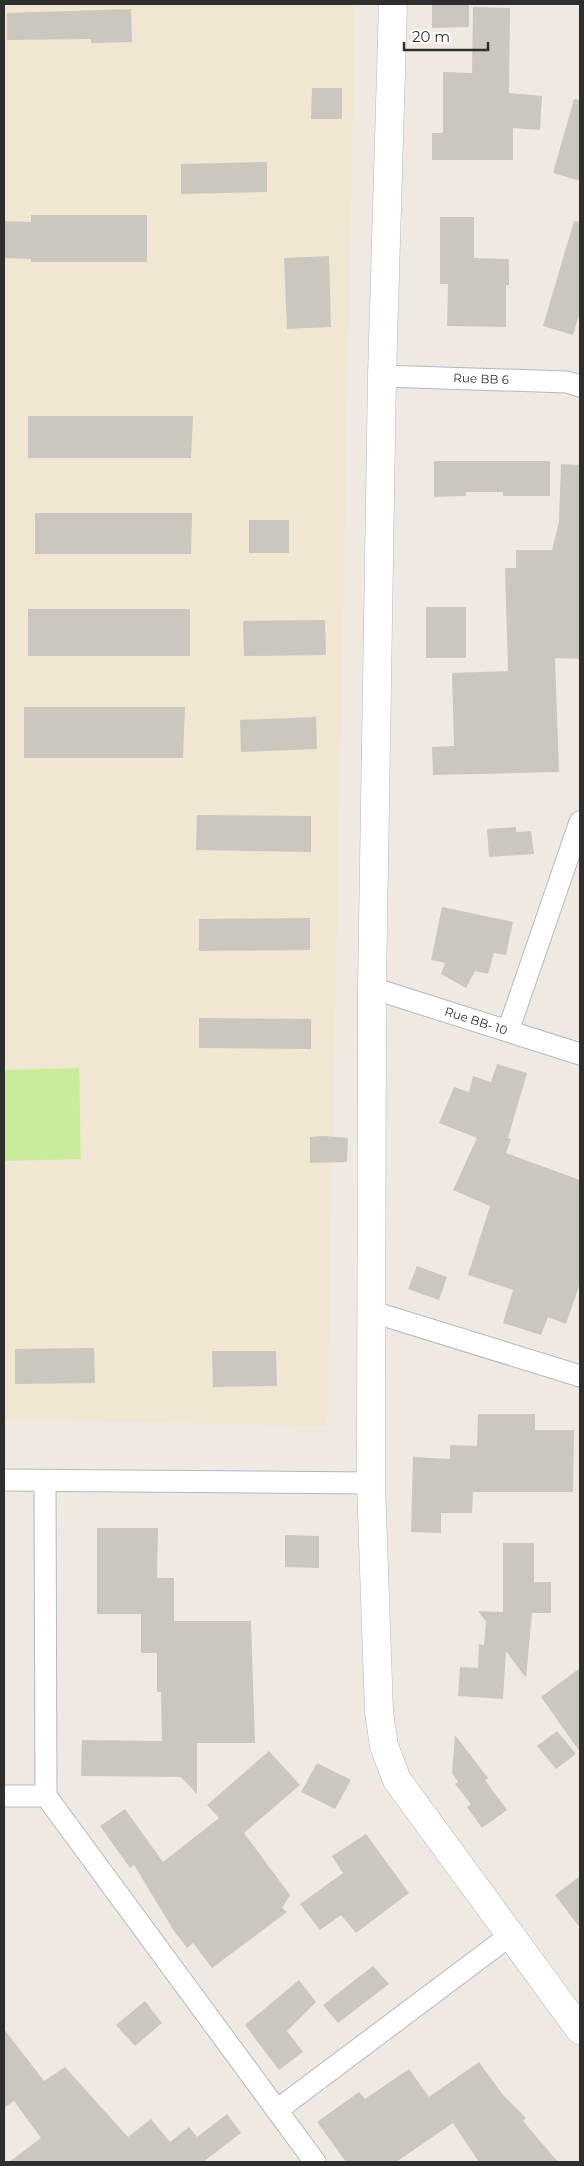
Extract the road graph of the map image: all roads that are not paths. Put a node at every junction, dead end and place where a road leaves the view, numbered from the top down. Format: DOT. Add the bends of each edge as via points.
graph roads {
  1 [pos="393,4"];
  2 [pos="382,376"];
  3 [pos="580,386"];
  4 [pos="580,822"];
  5 [pos="372,988"];
  6 [pos="508,1031"];
  7 [pos="580,1054"];
  8 [pos="372,1312"];
  9 [pos="580,1376"];
  10 [pos="4,1480"];
  11 [pos="45,1481"];
  12 [pos="371,1483"];
  13 [pos="4,1796"];
  14 [pos="46,1796"];
  15 [pos="512,1934"];
  16 [pos="580,2030"];
  17 [pos="277,2110"];
  18 [pos="315,2162"];
  1 -- 2 [label="street"];
  2 -- 3 [label="street, Rue BB 6" via="567,382"];
  2 -- 5 [label="street"];
  4 -- 6 [label="street"];
  5 -- 6 [label="street, Rue BB- 10"];
  5 -- 8 [label="street"];
  6 -- 7 [label="street, Rue BB- 10"];
  8 -- 9 [label="street"];
  8 -- 12 [label="street"];
  10 -- 11 [label="street"];
  11 -- 12 [label="street"];
  11 -- 14 [label="street"];
  12 -- 15 [label="street" via="379,1712 384,1746 397,1780"];
  13 -- 14 [label="street"];
  14 -- 17 [label="street"];
  15 -- 16 [label="street"];
  15 -- 17 [label="street"];
  17 -- 18 [label="street"];
}
